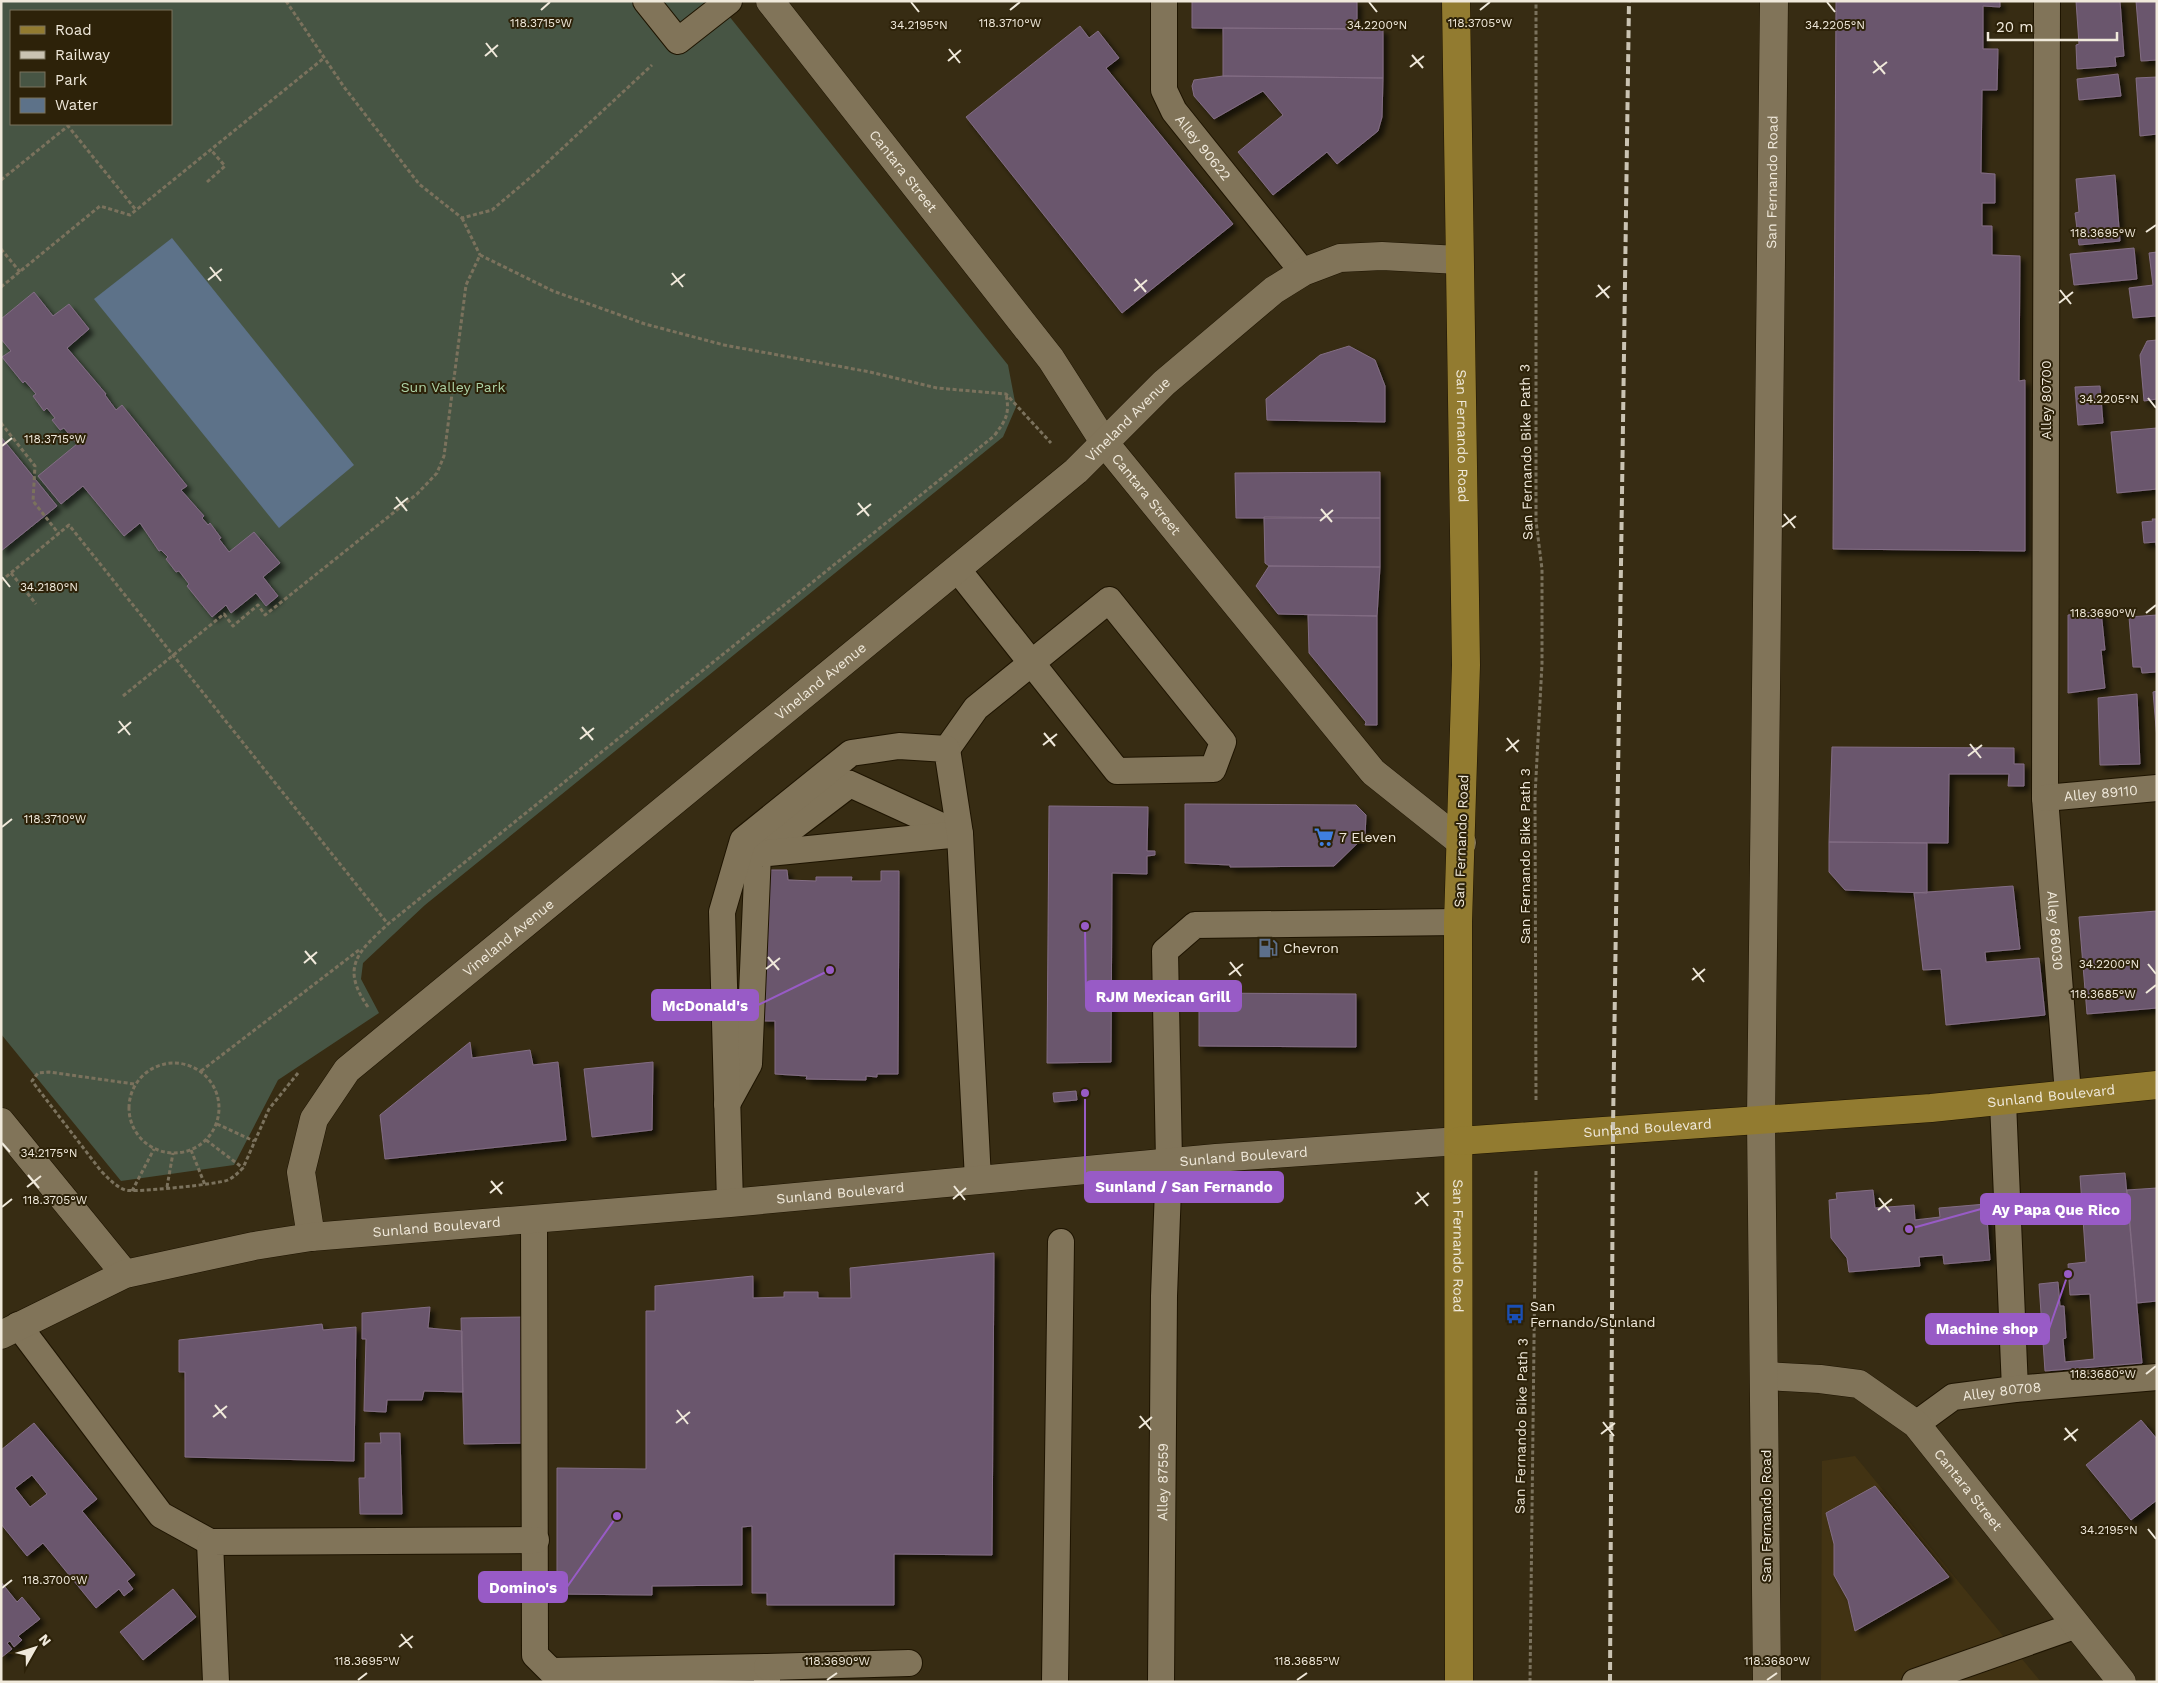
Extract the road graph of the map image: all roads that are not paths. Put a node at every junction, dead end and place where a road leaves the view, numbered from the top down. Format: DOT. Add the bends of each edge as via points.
graph roads {
  1 [pos="646,1"];
  2 [pos="729,1"];
  3 [pos="770,1"];
  4 [pos="1164,1"];
  5 [pos="1456,1"];
  6 [pos="1774,1"];
  7 [pos="2047,1"];
  8 [pos="1459,260"];
  9 [pos="1303,272"];
  10 [pos="1104,442"];
  11 [pos="958,570"];
  12 [pos="1031,662"];
  13 [pos="947,749"];
  14 [pos="2157,788"];
  15 [pos="2045,798"];
  16 [pos="960,834"];
  17 [pos="1462,843"];
  18 [pos="758,854"];
  19 [pos="1458,922"];
  20 [pos="2157,1085"];
  21 [pos="2068,1094"];
  22 [pos="2003,1102"];
  23 [pos="727,1104"];
  24 [pos="1762,1120"];
  25 [pos="1,1122"];
  26 [pos="1459,1141"];
  27 [pos="1169,1162"];
  28 [pos="978,1179"];
  29 [pos="730,1203"];
  30 [pos="534,1219"];
  31 [pos="311,1237"];
  32 [pos="1061,1242"];
  33 [pos="125,1274"];
  34 [pos="10,1330"];
  35 [pos="1765,1376"];
  36 [pos="2157,1377"];
  37 [pos="2015,1389"];
  38 [pos="1916,1424"];
  39 [pos="536,1540"];
  40 [pos="210,1542"];
  41 [pos="2077,1625"];
  42 [pos="909,1663"];
  43 [pos="767,1674"];
  44 [pos="216,1682"];
  45 [pos="1055,1682"];
  46 [pos="1161,1682"];
  47 [pos="1458,1682"];
  48 [pos="1766,1682"];
  49 [pos="1915,1682"];
  50 [pos="2122,1682"];
  1 -- 2 [label="lane" via="678,41"];
  3 -- 10 [label="street, Cantara Street" via="1051,359"];
  4 -- 9 [label="lane, Alley 90622" via="1164,90 1174,111"];
  5 -- 8 [label="main road, San Fernando Road"];
  6 -- 24 [label="street, San Fernando Road"];
  7 -- 15 [label="lane, Alley 80700"];
  8 -- 9 [label="street, Vineland Avenue" via="1382,256 1340,258"];
  8 -- 17 [label="main road, San Fernando Road" via="1466,665"];
  9 -- 10 [label="street, Vineland Avenue" via="1274,290 1164,383"];
  10 -- 11 [label="street, Vineland Avenue" via="1076,471"];
  10 -- 17 [label="street, Cantara Street" via="1373,772"];
  11 -- 12 [label="lane"];
  11 -- 31 [label="street, Vineland Avenue" via="347,1070 314,1119 301,1172"];
  12 -- 12 [label="lane" via="1117,771 1213,769 1223,742 1109,600"];
  12 -- 13 [label="lane" via="976,708"];
  13 -- 16 [label="lane"];
  13 -- 23 [label="lane" via="899,746 851,753 743,840 722,912"];
  14 -- 15 [label="lane, Alley 89110"];
  15 -- 21 [label="lane, Alley 86030"];
  16 -- 18 [label="lane"];
  16 -- 18 [label="lane" via="850,784"];
  16 -- 28 [label="lane"];
  17 -- 19 [label="main road, San Fernando Road"];
  18 -- 23 [label="lane" via="750,1064"];
  19 -- 26 [label="main road, San Fernando Road"];
  19 -- 27 [label="lane, Alley 87559" via="1195,924 1165,952"];
  20 -- 21 [label="main road, Sunland Boulevard"];
  21 -- 22 [label="main road, Sunland Boulevard"];
  22 -- 24 [label="main road, Sunland Boulevard"];
  22 -- 37 [label="lane"];
  23 -- 29 [label="lane"];
  24 -- 26 [label="main road, Sunland Boulevard"];
  24 -- 35 [label="street, San Fernando Road"];
  25 -- 33 [label="street"];
  26 -- 27 [label="street, Sunland Boulevard"];
  26 -- 47 [label="main road, San Fernando Road"];
  27 -- 28 [label="street, Sunland Boulevard"];
  27 -- 46 [label="lane, Alley 87559" via="1164,1296"];
  28 -- 29 [label="street, Sunland Boulevard"];
  29 -- 30 [label="street, Sunland Boulevard"];
  30 -- 31 [label="street, Sunland Boulevard"];
  30 -- 39 [label="lane"];
  31 -- 33 [label="street, Sunland Boulevard"];
  32 -- 45 [label="lane"];
  33 -- 34 [label="street"];
  34 -- 40 [label="lane" via="161,1515"];
  35 -- 38 [label="street, Cantara Street" via="1859,1384"];
  35 -- 48 [label="street, San Fernando Road"];
  36 -- 37 [label="lane, Alley 80708"];
  37 -- 38 [label="lane, Alley 80708" via="1954,1397"];
  38 -- 41 [label="street, Cantara Street"];
  39 -- 40 [label="lane"];
  39 -- 43 [label="lane" via="535,1655 551,1671"];
  40 -- 44 [label="lane"];
  41 -- 49 [label="lane"];
  41 -- 50 [label="street, Cantara Street"];
  42 -- 43 [label="lane"];
}
